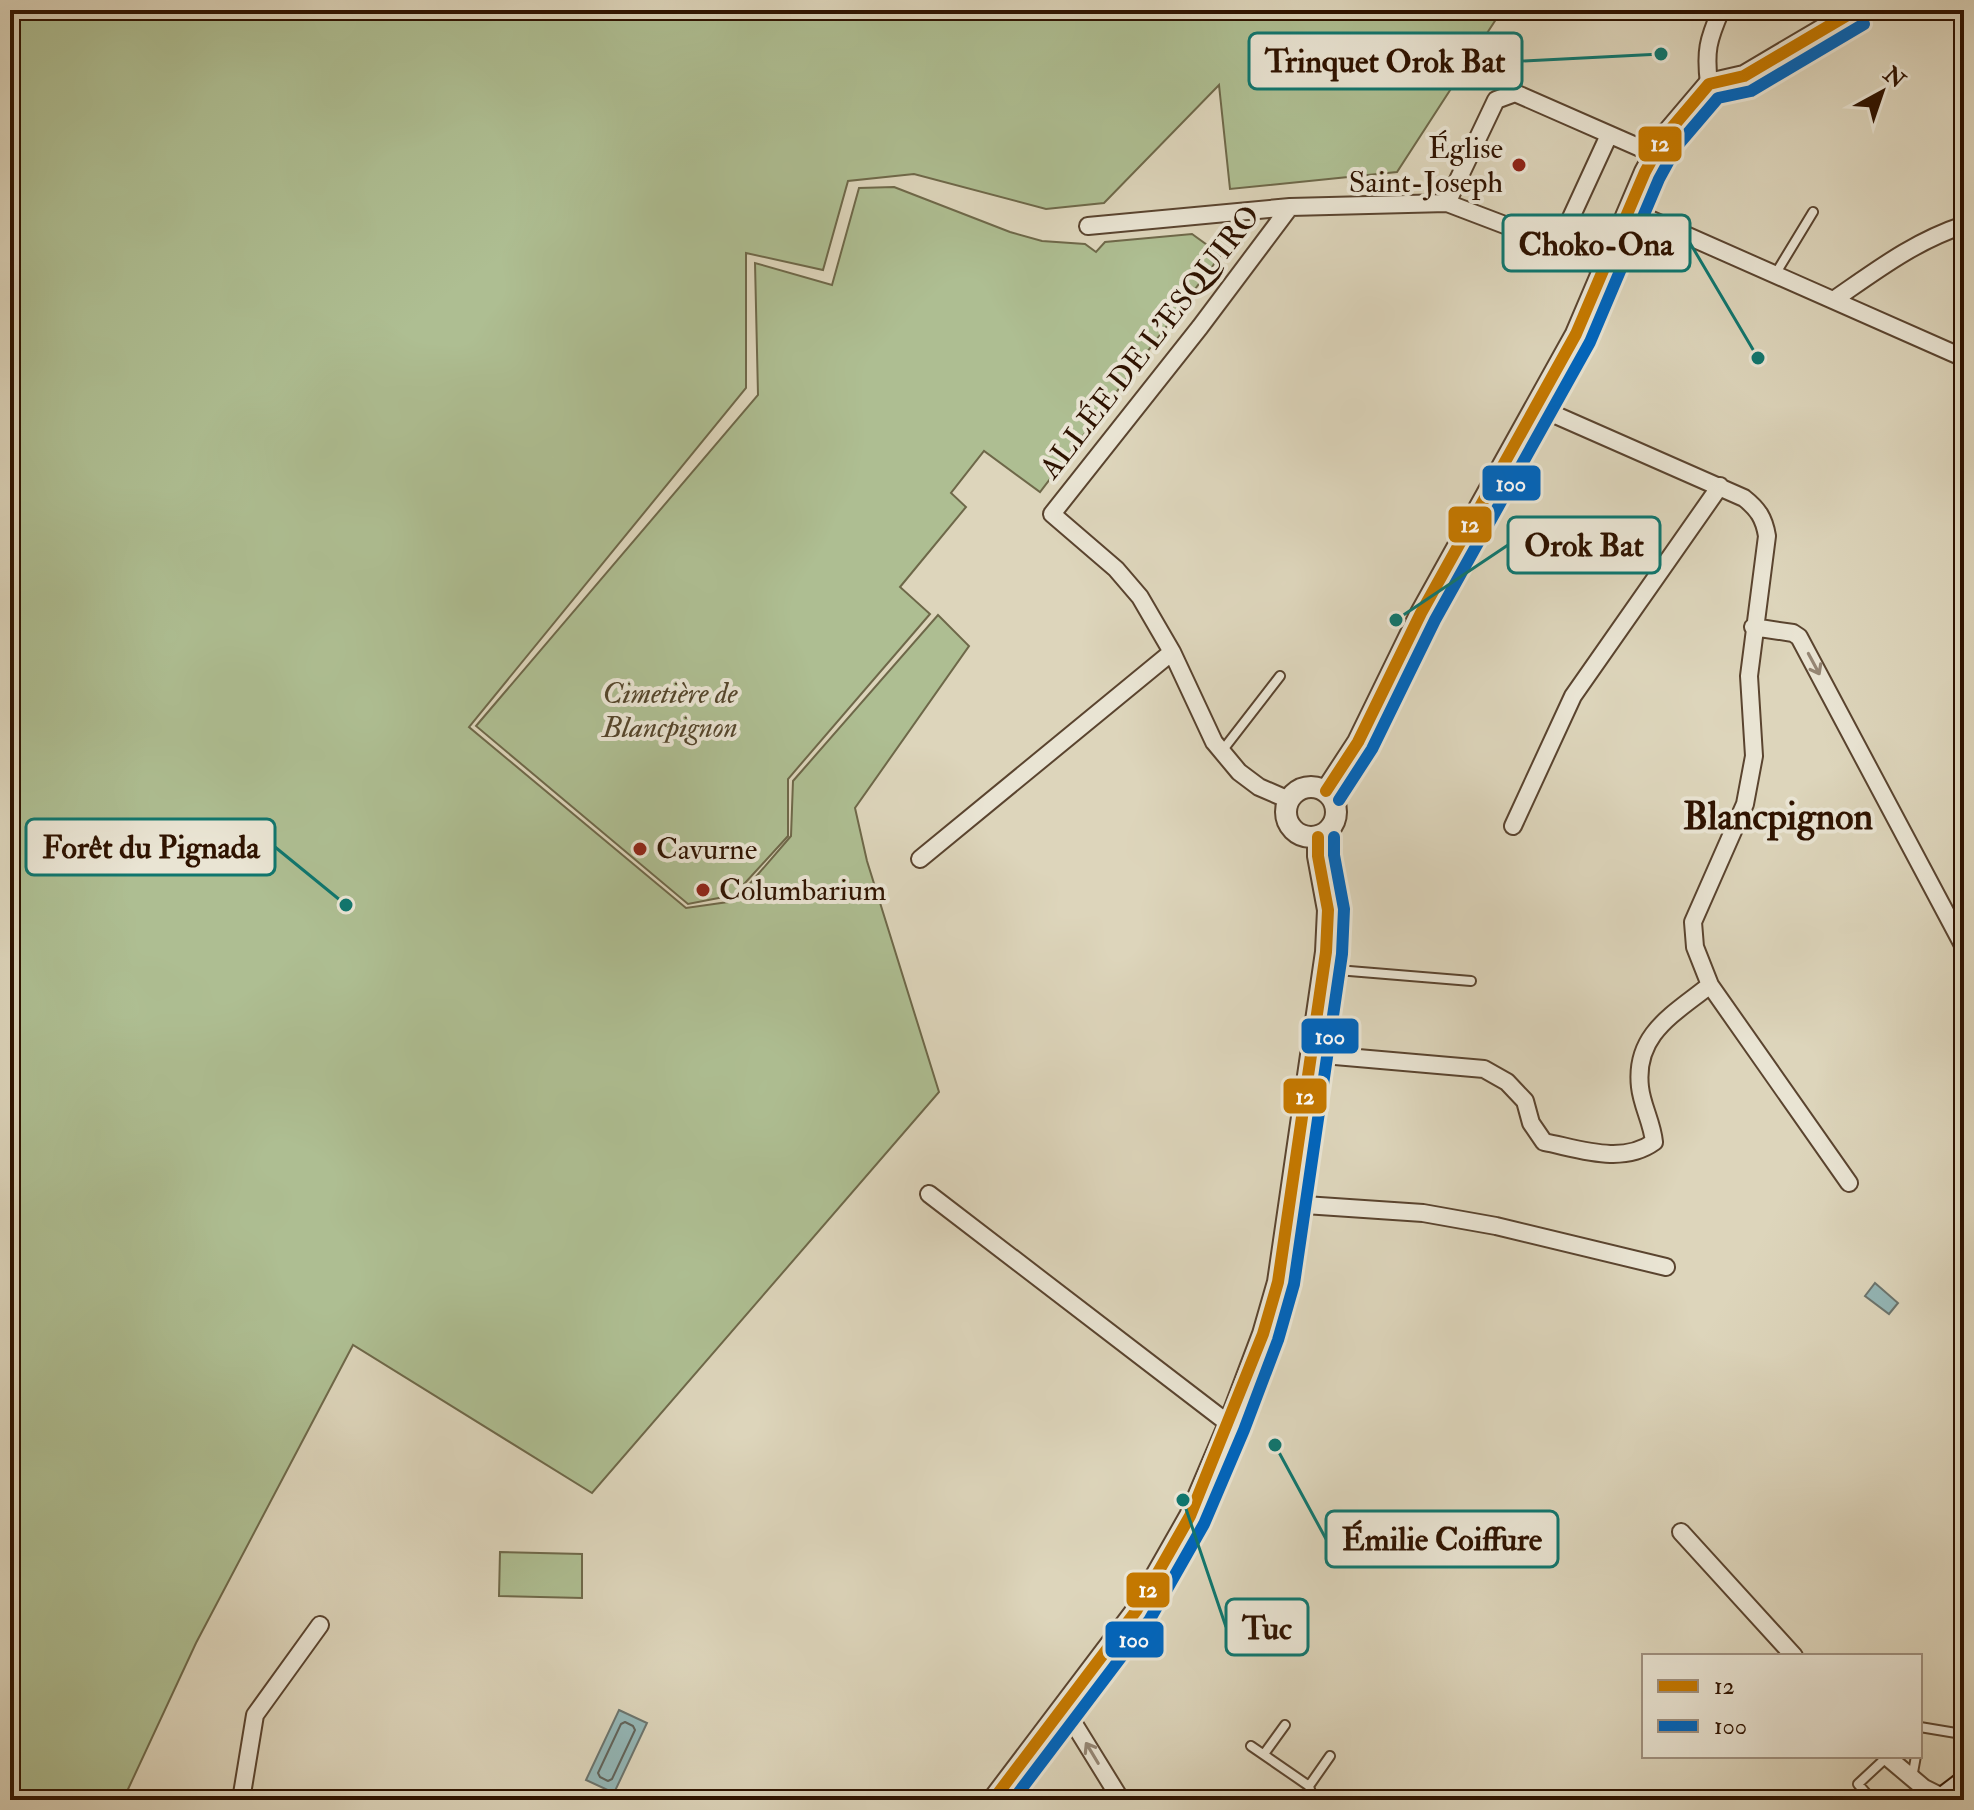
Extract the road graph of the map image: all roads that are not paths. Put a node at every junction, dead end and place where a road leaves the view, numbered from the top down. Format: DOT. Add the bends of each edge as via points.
graph roads {
  1 [pos="1721,10"];
  2 [pos="1856,10"];
  3 [pos="1709,84"];
  4 [pos="1609,135"];
  5 [pos="1654,154"];
  6 [pos="1447,203"];
  7 [pos="1290,207"];
  8 [pos="1629,210"];
  9 [pos="1813,212"];
  10 [pos="1964,225"];
  11 [pos="1088,226"];
  12 [pos="1557,248"];
  13 [pos="1606,269"];
  14 [pos="1776,273"];
  15 [pos="1835,299"];
  16 [pos="1964,358"];
  17 [pos="1535,406"];
  18 [pos="1720,486"];
  19 [pos="1753,627"];
  20 [pos="1172,652"];
  21 [pos="1280,676"];
  22 [pos="1222,751"];
  23 [pos="1326,791"];
  24 [pos="1289,800"];
  25 [pos="1513,826"];
  26 [pos="1318,837"];
  27 [pos="920,859"];
  28 [pos="1964,947"];
  29 [pos="1324,969"];
  30 [pos="1471,981"];
  31 [pos="1710,985"];
  32 [pos="1312,1054"];
  33 [pos="1849,1183"];
  34 [pos="929,1194"];
  35 [pos="1290,1204"];
  36 [pos="1666,1267"];
  37 [pos="1229,1424"];
  38 [pos="1681,1532"];
  39 [pos="320,1625"];
  40 [pos="1792,1654"];
  41 [pos="1063,1706"];
  42 [pos="1285,1725"];
  43 [pos="1922,1731"];
  44 [pos="1956,1733"];
  45 [pos="1251,1746"];
  46 [pos="1264,1754"];
  47 [pos="1330,1756"];
  48 [pos="1885,1758"];
  49 [pos="1887,1758"];
  50 [pos="1916,1758"];
  51 [pos="1912,1778"];
  52 [pos="1309,1786"];
  53 [pos="1951,1794"];
  54 [pos="241,1800"];
  55 [pos="993,1800"];
  56 [pos="1121,1800"];
  57 [pos="1313,1800"];
  58 [pos="1872,1800"];
  1 -- 3 [label="street" via="1706,57"];
  2 -- 3 [label="street" via="1744,76"];
  3 -- 5 [label="street"];
  4 -- 5 [label="street"];
  4 -- 6 [label="street" via="1515,93 1496,100"];
  4 -- 12 [label="street"];
  5 -- 8 [label="street"];
  6 -- 7 [label="street, ALLÉE DE L'ESQUIRO"];
  6 -- 12 [label="street, ALLÉE DE L'ESQUIRO"];
  7 -- 11 [label="street, ALLÉE DE L'ESQUIRO"];
  7 -- 20 [label="street, ALLÉE DE L'ESQUIRO" via="1052,514 1116,569 1140,597"];
  8 -- 13 [label="street"];
  8 -- 14 [label="street"];
  9 -- 14 [label="lane"];
  10 -- 15 [label="street" via="1893,257"];
  12 -- 13 [label="street, ALLÉE DE L'ESQUIRO"];
  13 -- 17 [label="street"];
  14 -- 15 [label="street"];
  15 -- 16 [label="street"];
  17 -- 18 [label="street"];
  17 -- 23 [label="street" via="1421,613 1358,742"];
  18 -- 19 [label="street" via="1756,507 1764,520 1767,536"];
  18 -- 25 [label="street" via="1573,696"];
  19 -- 28 [label="street, one-way" via="1799,637"];
  19 -- 31 [label="street" via="1749,676 1754,756 1745,804 1693,922 1695,947"];
  20 -- 22 [label="street, ALLÉE DE L'ESQUIRO"];
  20 -- 27 [label="street"];
  21 -- 22 [label="lane"];
  22 -- 24 [label="street, ALLÉE DE L'ESQUIRO" via="1259,787"];
  23 -- 24 [label="street" via="1305,787"];
  23 -- 26 [label="street" via="1334,799 1335,822"];
  24 -- 26 [label="street" via="1288,823 1295,832"];
  26 -- 29 [label="street" via="1328,910"];
  29 -- 30 [label="lane"];
  29 -- 32 [label="street"];
  31 -- 32 [label="street" via="1653,1031 1642,1052 1640,1087 1654,1142 1621,1155 1544,1142 1525,1101 1484,1069"];
  31 -- 33 [label="street"];
  32 -- 35 [label="street"];
  34 -- 37 [label="street"];
  35 -- 36 [label="street" via="1423,1213"];
  35 -- 37 [label="street" via="1274,1295"];
  37 -- 41 [label="street" via="1162,1569"];
  38 -- 40 [label="street"];
  39 -- 54 [label="street" via="255,1715"];
  41 -- 55 [label="street"];
  56 -- 41 [label="street, one-way"];
  42 -- 46 [label="lane"];
  43 -- 44 [label="lane"];
  45 -- 46 [label="lane"];
  46 -- 52 [label="lane"];
  47 -- 52 [label="lane"];
  48 -- 58 [label="lane" via="1858,1784"];
  49 -- 51 [label="street"];
  50 -- 51 [label="lane"];
  51 -- 53 [label="street" via="1924,1788"];
  52 -- 57 [label="lane"];
}
